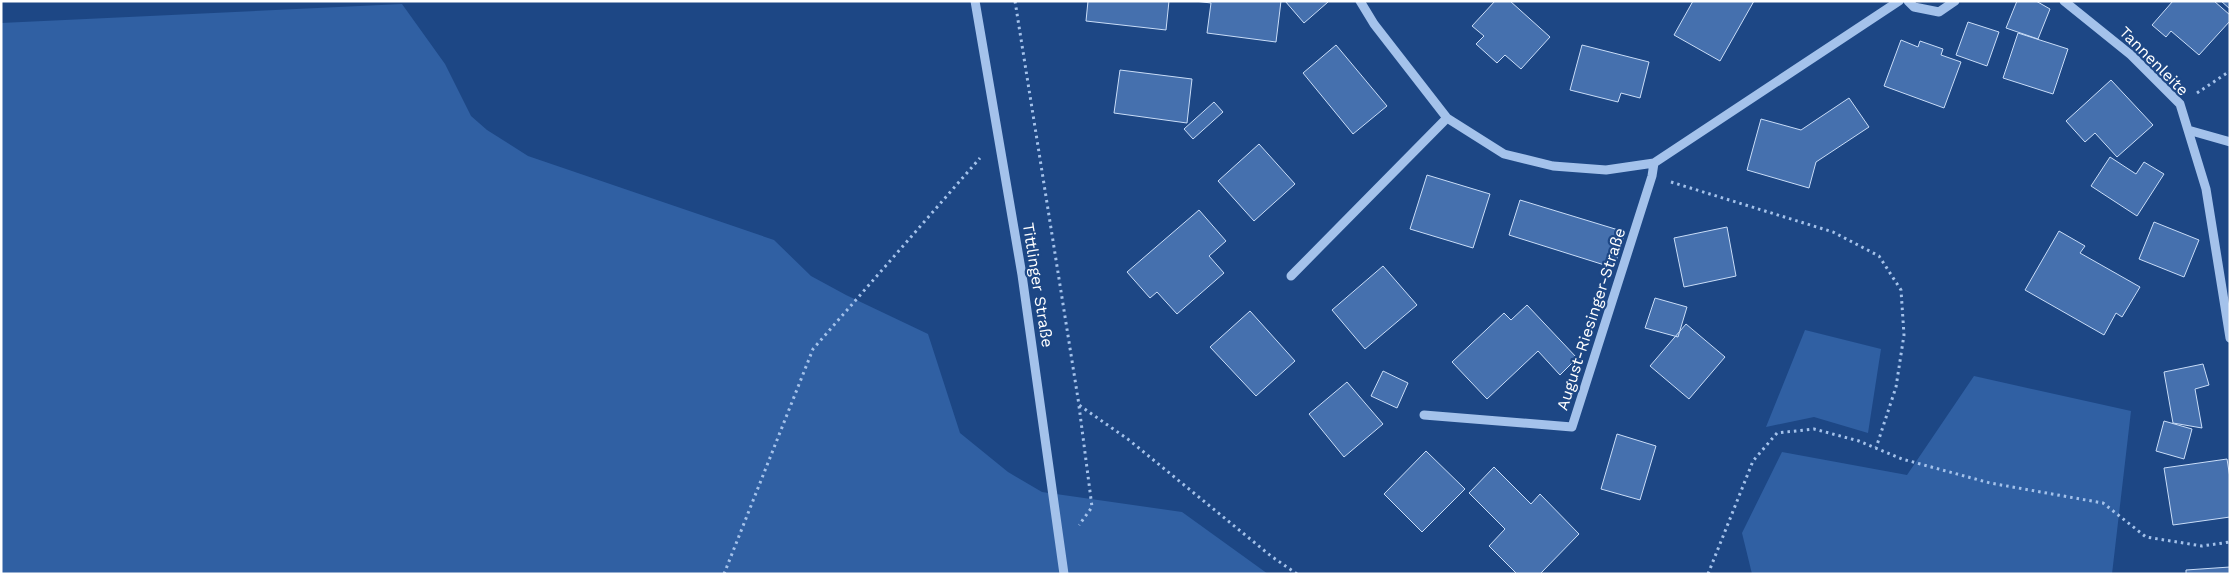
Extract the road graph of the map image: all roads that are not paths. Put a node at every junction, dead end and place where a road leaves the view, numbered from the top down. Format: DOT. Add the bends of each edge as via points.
graph roads {
  1 [pos="975,1"];
  2 [pos="1360,1"];
  3 [pos="1899,1"];
  4 [pos="1908,1"];
  5 [pos="1955,1"];
  6 [pos="2064,1"];
  7 [pos="1447,118"];
  8 [pos="2188,130"];
  9 [pos="2230,142"];
  10 [pos="1654,163"];
  11 [pos="1291,276"];
  12 [pos="2230,338"];
  13 [pos="1424,415"];
  14 [pos="1064,574"];
  1 -- 14 [label="street, Tittlinger Straße" via="1022,275"];
  2 -- 7 [label="street"];
  3 -- 10 [label="street"];
  4 -- 5 [label="street" via="1914,7 1938,12"];
  6 -- 8 [label="street, Tannenleite" via="2131,55 2180,104"];
  7 -- 10 [label="street" via="1504,154 1553,166 1606,170"];
  7 -- 11 [label="street"];
  8 -- 9 [label="street"];
  8 -- 12 [label="street, Tannenleite" via="2206,189"];
  10 -- 13 [label="street, August-Riesinger-Straße" via="1572,427"];
}
